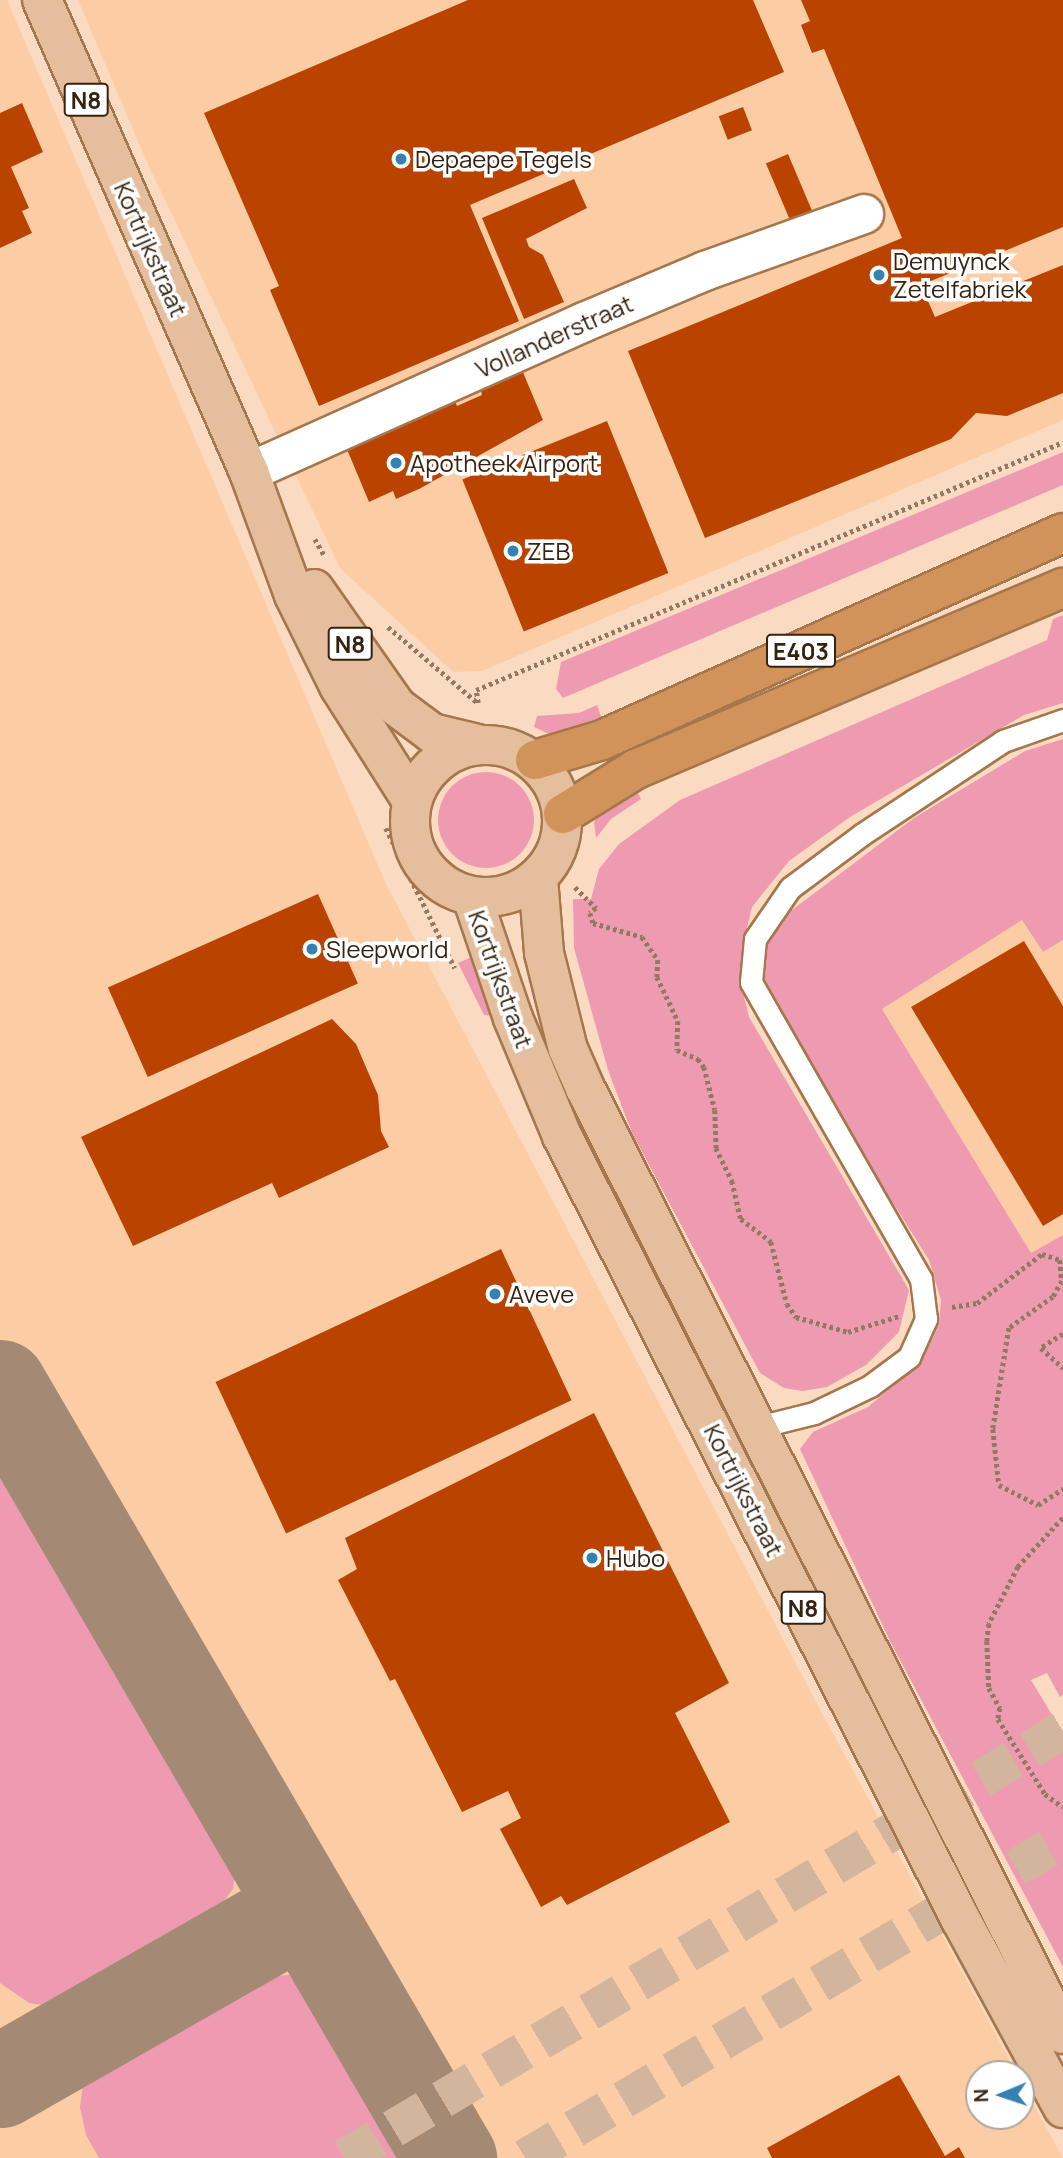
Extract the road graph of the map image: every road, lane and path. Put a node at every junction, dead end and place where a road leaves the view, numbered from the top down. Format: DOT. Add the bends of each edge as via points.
graph roads {
  1 [pos="42,0"];
  2 [pos="864,214"];
  3 [pos="1063,442"];
  4 [pos="255,485"];
  5 [pos="311,529"];
  6 [pos="1063,533"];
  7 [pos="328,561"];
  8 [pos="1063,588"];
  9 [pos="377,617"];
  10 [pos="1063,720"];
  11 [pos="478,744"];
  12 [pos="535,760"];
  13 [pos="412,801"];
  14 [pos="564,814"];
  15 [pos="538,878"];
  16 [pos="472,897"];
  17 [pos="591,899"];
  18 [pos="925,1313"];
  19 [pos="1063,1334"];
  20 [pos="1063,1368"];
  21 [pos="754,1428"];
  22 [pos="1063,1489"];
  23 [pos="1063,1518"];
  24 [pos="1063,1807"];
  25 [pos="1063,2034"];
  26 [pos="1063,2108"];
  1 -- 4 [label="main road, Kortrijkstraat / N8"];
  2 -- 4 [label="street, Vollanderstraat" via="596,317"];
  3 -- 9 [label="path" via="476,690 478,703"];
  4 -- 11 [label="main road, Kortrijkstraat / N8" via="314,589 397,707 432,733"];
  4 -- 13 [label="main road, Kortrijkstraat / N8" via="294,595 335,678"];
  5 -- 7 [label="path"];
  6 -- 12 [label="highway, E403" via="602,740"];
  8 -- 14 [label="highway, E403" via="636,769"];
  10 -- 18 [label="lane" via="1003,741 861,835 790,888 755,939 751,982 921,1279"];
  11 -- 12 [label="main road, N8" via="509,746"];
  11 -- 13 [label="main road, N8" via="449,753 426,773"];
  12 -- 14 [label="main road, N8" via="555,784"];
  13 -- 16 [label="main road, N8" via="411,833 423,863 441,884"];
  14 -- 15 [label="main road, N8" via="558,849"];
  15 -- 16 [label="main road, N8" via="509,894"];
  15 -- 21 [label="main road, Kortrijkstraat / N8" via="544,953 568,1049 612,1148"];
  16 -- 26 [label="main road, Kortrijkstraat / N8" via="513,1018 567,1147 961,1920"];
  17 -- 18 [label="path" via="596,908 590,913 593,923 642,937 659,960 657,977 678,1021 677,1050 698,1059 704,1067 715,1110 716,1148 732,1181 741,1219 771,1242 787,1304 796,1317 848,1332 892,1317"];
  18 -- 21 [label="lane" via="909,1357 870,1386 814,1413"];
  18 -- 22 [label="path" via="977,1303 1042,1254 1060,1261 1062,1281 1054,1297 1009,1328 993,1429 999,1485 1038,1505"];
  19 -- 20 [label="path" via="1041,1348"];
  21 -- 25 [label="main road, Kortrijkstraat / N8"];
  23 -- 24 [label="path" via="1018,1567 989,1624 988,1674 989,1688 1000,1708 998,1719 1045,1794"];
}
